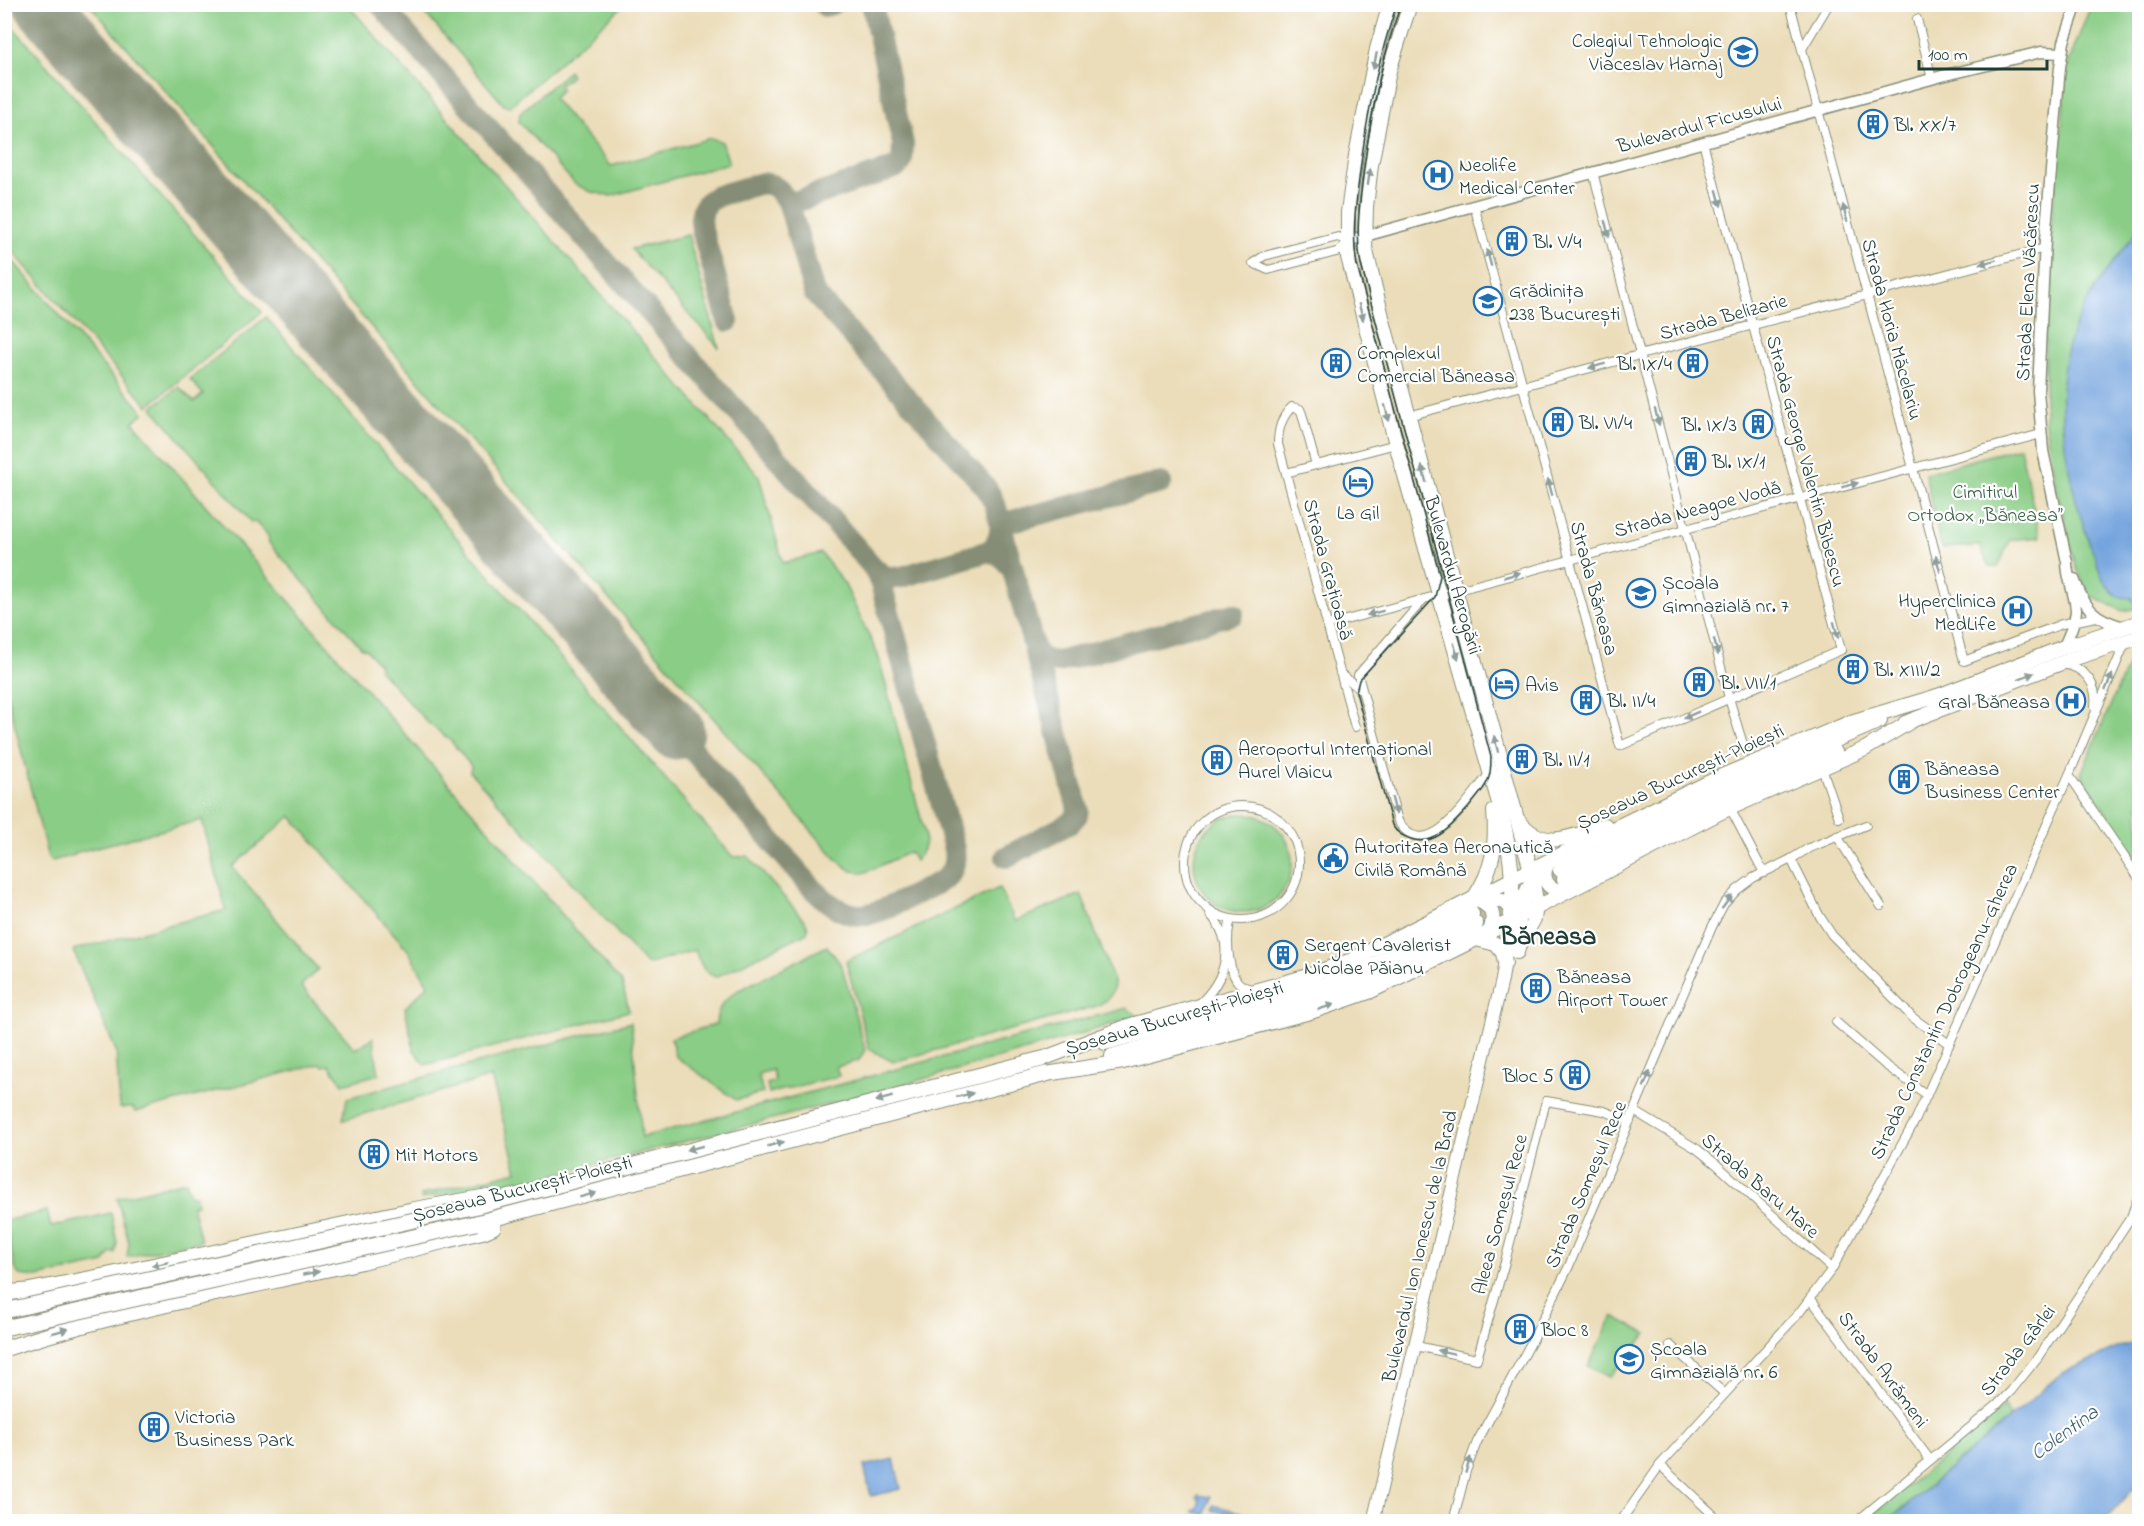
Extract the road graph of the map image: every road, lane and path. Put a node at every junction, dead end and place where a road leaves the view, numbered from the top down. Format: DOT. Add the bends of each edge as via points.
graph roads {
  1 [pos="1390,4"];
  2 [pos="1410,4"];
  3 [pos="1790,4"];
  4 [pos="1829,4"];
  5 [pos="2077,4"];
  6 [pos="1917,19"];
  7 [pos="1802,49"];
  8 [pos="2062,53"];
  9 [pos="1932,79"];
  10 [pos="1818,111"];
  11 [pos="1703,142"];
  12 [pos="1593,172"];
  13 [pos="1474,205"];
  14 [pos="1365,235"];
  15 [pos="1347,241"];
  16 [pos="2045,248"];
  17 [pos="1867,295"];
  18 [pos="1753,325"];
  19 [pos="1640,354"];
  20 [pos="1523,385"];
  21 [pos="1408,416"];
  22 [pos="2041,434"];
  23 [pos="1396,444"];
  24 [pos="1316,465"];
  25 [pos="1913,468"];
  26 [pos="1286,473"];
  27 [pos="1800,498"];
  28 [pos="1685,528"];
  29 [pos="1570,559"];
  30 [pos="2067,562"];
  31 [pos="1456,591"];
  32 [pos="1440,595"];
  33 [pos="1424,600"];
  34 [pos="2096,616"];
  35 [pos="2074,621"];
  36 [pos="1327,625"];
  37 [pos="2132,632"];
  38 [pos="2064,647"];
  39 [pos="1841,650"];
  40 [pos="2058,664"];
  41 [pos="1340,673"];
  42 [pos="1363,692"];
  43 [pos="1938,696"];
  44 [pos="1729,698"];
  45 [pos="1913,720"];
  46 [pos="2091,722"];
  47 [pos="1355,727"];
  48 [pos="1745,751"];
  49 [pos="1822,768"];
  50 [pos="1490,773"];
  51 [pos="2069,775"];
  52 [pos="1730,808"];
  53 [pos="1646,812"];
  54 [pos="1515,818"];
  55 [pos="1839,818"];
  56 [pos="1866,825"];
  57 [pos="1837,836"];
  58 [pos="1791,860"];
  59 [pos="1764,873"];
  60 [pos="1559,876"];
  61 [pos="1525,880"];
  62 [pos="2139,880"];
  63 [pos="1473,900"];
  64 [pos="1202,904"];
  65 [pos="1881,906"];
  66 [pos="1513,915"];
  67 [pos="1224,922"];
  68 [pos="1490,932"];
  69 [pos="1476,939"];
  70 [pos="1517,952"];
  71 [pos="1505,963"];
  72 [pos="1228,965"];
  73 [pos="1502,980"];
  74 [pos="1257,991"];
  75 [pos="1196,1007"];
  76 [pos="1836,1022"];
  77 [pos="1949,1044"];
  78 [pos="1042,1059"];
  79 [pos="1046,1074"];
  80 [pos="1927,1095"];
  81 [pos="1634,1111"];
  82 [pos="1630,1121"];
  83 [pos="2139,1192"];
  84 [pos="526,1193"];
  85 [pos="531,1209"];
  86 [pos="1832,1269"];
  87 [pos="4,1293"];
  88 [pos="1811,1299"];
  89 [pos="4,1300"];
  90 [pos="4,1311"];
  91 [pos="4,1328"];
  92 [pos="1670,1345"];
  93 [pos="1416,1346"];
  94 [pos="4,1349"];
  95 [pos="1724,1393"];
  96 [pos="1930,1460"];
  97 [pos="1660,1465"];
  98 [pos="1374,1519"];
  99 [pos="1393,1521"];
  100 [pos="1453,1521"];
  101 [pos="1620,1521"];
  102 [pos="1721,1521"];
  103 [pos="1856,1521"];
  1 -- 15 [label="main road, Bulevardul Aerogării, one-way" via="1356,155"];
  14 -- 2 [label="main road, Bulevardul Aerogării, one-way" via="1367,191 1381,109"];
  3 -- 7 [label="street, Strada Horia Măcelariu"];
  4 -- 7 [label="street"];
  5 -- 8 [label="street, Strada Elena Văcărescu"];
  6 -- 9 [label="street"];
  7 -- 10 [label="street, Strada Horia Măcelariu"];
  8 -- 9 [label="street, Bulevardul Ficusului" via="2041,51"];
  8 -- 16 [label="street, Strada Elena Văcărescu"];
  9 -- 10 [label="street, Bulevardul Ficusului"];
  10 -- 11 [label="street, Bulevardul Ficusului"];
  17 -- 10 [label="street, Strada Horia Măcelariu, one-way"];
  11 -- 12 [label="street, Bulevardul Ficusului"];
  11 -- 18 [label="street, Strada George Valentin Bibescu, one-way"];
  12 -- 13 [label="street, Bulevardul Ficusului"];
  12 -- 19 [label="street, one-way"];
  13 -- 14 [label="street, Bulevardul Ficusului"];
  20 -- 13 [label="street, Strada Băneasa, one-way"];
  14 -- 15 [label="street, Bulevardul Ficusului"];
  14 -- 21 [label="main road, Bulevardul Aerogării" via="1368,263"];
  15 -- 15 [label="street, Bulevardul Ficusului" via="1338,237 1264,256 1253,263 1268,270 1340,251"];
  15 -- 23 [label="main road, Bulevardul Aerogării, one-way" via="1350,268"];
  16 -- 17 [label="street, Strada Belizarie, one-way"];
  16 -- 22 [label="street, Strada Elena Văcărescu" via="2038,370"];
  17 -- 18 [label="street, Strada Belizarie"];
  17 -- 25 [label="street, Strada Horia Măcelariu"];
  18 -- 19 [label="street, Strada Belizarie"];
  18 -- 27 [label="street, Strada George Valentin Bibescu"];
  19 -- 20 [label="street, Strada Belizarie, one-way"];
  19 -- 28 [label="street, one-way"];
  20 -- 21 [label="street, Strada Belizarie"];
  29 -- 20 [label="street, Strada Băneasa, one-way"];
  31 -- 21 [label="main road, Bulevardul Aerogării, one-way"];
  22 -- 25 [label="street, Strada Neagoe Vodă"];
  22 -- 30 [label="street, Strada Elena Văcărescu"];
  23 -- 24 [label="street"];
  23 -- 32 [label="main road, Bulevardul Aerogării"];
  24 -- 26 [label="street"];
  24 -- 26 [label="street, Strada Grațioasă" via="1300,409 1292,407 1278,434"];
  27 -- 25 [label="street, Strada Neagoe Vodă, one-way"];
  35 -- 25 [label="street, Strada Horia Măcelariu, one-way" via="1964,661"];
  26 -- 36 [label="street, Strada Grațioasă"];
  27 -- 28 [label="street, Strada Neagoe Vodă"];
  27 -- 39 [label="street, Strada George Valentin Bibescu, one-way"];
  28 -- 29 [label="street, Strada Neagoe Vodă"];
  28 -- 44 [label="street, one-way"];
  31 -- 29 [label="street, Strada Neagoe Vodă, one-way"];
  44 -- 29 [label="street, Strada Băneasa, one-way" via="1620,746"];
  30 -- 34 [label="street, Strada Elena Văcărescu" via="2081,597"];
  30 -- 35 [label="street, Strada Elena Văcărescu" via="2076,608"];
  31 -- 32 [label="street, Strada Neagoe Vodă"];
  54 -- 31 [label="main road, Bulevardul Aerogării, one-way"];
  32 -- 33 [label="street, Strada Neagoe Vodă"];
  32 -- 50 [label="main road, Bulevardul Aerogării, one-way"];
  33 -- 36 [label="street, Strada Neagoe Vodă, one-way"];
  33 -- 42 [label="street, Strada Grațioasă" via="1359,672"];
  34 -- 35 [label="street"];
  34 -- 37 [label="street"];
  35 -- 38 [label="street, Strada Elena Văcărescu"];
  36 -- 41 [label="street, Strada Grațioasă"];
  37 -- 38 [label="main road, Șoseaua București-Ploiești"];
  37 -- 40 [label="main road, Șoseaua București-Ploiești"];
  46 -- 37 [label="street, Strada Constantin Dobrogeanu-Gherea, one-way"];
  38 -- 43 [label="main road, Șoseaua București-Ploiești"];
  39 -- 44 [label="street, Strada Băneasa"];
  45 -- 40 [label="main road, Șoseaua București-Ploiești, one-way"];
  40 -- 46 [label="street, Strada Constantin Dobrogeanu-Gherea" via="2081,670 2092,682 2096,697"];
  41 -- 42 [label="street"];
  41 -- 47 [label="street, Strada Grațioasă"];
  42 -- 50 [label="street, Strada Grațioasă, one-way" via="1398,822 1407,832 1424,837 1441,830"];
  43 -- 53 [label="main road, Șoseaua București-Ploiești" via="1854,721"];
  43 -- 60 [label="main road, Șoseaua București-Ploiești" via="1736,783"];
  44 -- 48 [label="street"];
  45 -- 49 [label="main road, Șoseaua București-Ploiești" via="1865,749"];
  45 -- 60 [label="main road, Șoseaua București-Ploiești" via="1730,797"];
  46 -- 51 [label="street, Strada Constantin Dobrogeanu-Gherea"];
  49 -- 52 [label="main road, Șoseaua București-Ploiești"];
  49 -- 55 [label="street"];
  50 -- 61 [label="main road, Bulevardul Aerogării"];
  50 -- 63 [label="main road" via="1495,852"];
  51 -- 62 [label="street"];
  51 -- 77 [label="street, Strada Constantin Dobrogeanu-Gherea"];
  52 -- 59 [label="street"];
  52 -- 60 [label="main road, Șoseaua București-Ploiești"];
  53 -- 54 [label="main road" via="1553,840 1536,837"];
  53 -- 60 [label="main road, Șoseaua București-Ploiești"];
  54 -- 61 [label="main road, Bulevardul Aerogării"];
  56 -- 57 [label="street, Strada Someșul Rece"];
  57 -- 58 [label="street, Strada Someșul Rece"];
  57 -- 65 [label="street"];
  58 -- 59 [label="street, Strada Someșul Rece"];
  58 -- 77 [label="street" via="1832,935 1912,1017"];
  81 -- 59 [label="street, Strada Someșul Rece, one-way" via="1724,904 1749,880"];
  60 -- 61 [label="main road"];
  60 -- 61 [label="main road, Șoseaua București-Ploiești"];
  61 -- 63 [label="main road, Șoseaua București-Ploiești"];
  61 -- 66 [label="main road, Bulevardul Aerogării"];
  61 -- 66 [label="main road, Șoseaua București-Ploiești"];
  61 -- 70 [label="main road, Bulevardul Ion Ionescu de la Brad" via="1535,919"];
  63 -- 66 [label="main road" via="1493,898"];
  63 -- 68 [label="main road" via="1491,910 1494,919"];
  63 -- 74 [label="main road, Șoseaua București-Ploiești" via="1353,960"];
  64 -- 67 [label="street"];
  64 -- 67 [label="street"];
  64 -- 67 [label="street" via="1185,870 1186,851 1198,826 1230,807 1249,806 1280,820 1295,840 1300,865 1286,901 1261,918"];
  66 -- 68 [label="main road"];
  66 -- 70 [label="main road, Bulevardul Aerogării" via="1521,931"];
  66 -- 71 [label="main road, Bulevardul Ion Ionescu de la Brad"];
  67 -- 72 [label="street"];
  67 -- 72 [label="street" via="1229,935"];
  68 -- 69 [label="main road, Șoseaua București-Ploiești"];
  69 -- 71 [label="main road" via="1497,945"];
  79 -- 69 [label="main road, Șoseaua București-Ploiești, one-way" via="1123,1062 1314,1011 1378,988"];
  70 -- 73 [label="main road, Bulevardul Ion Ionescu de la Brad"];
  71 -- 73 [label="main road, Bulevardul Ion Ionescu de la Brad"];
  72 -- 74 [label="street" via="1238,983"];
  72 -- 75 [label="street"];
  73 -- 93 [label="main road, Bulevardul Ion Ionescu de la Brad"];
  74 -- 75 [label="main road, Șoseaua București-Ploiești"];
  75 -- 78 [label="main road, Șoseaua București-Ploiești" via="1131,1025"];
  76 -- 80 [label="street"];
  77 -- 80 [label="street, Strada Constantin Dobrogeanu-Gherea"];
  78 -- 79 [label="main road, Șoseaua București-Ploiești" via="1325,984 1474,919 1378,974 1329,994"];
  78 -- 84 [label="highway, Șoseaua București-Ploiești, one-way"];
  85 -- 79 [label="highway, Șoseaua București-Ploiești, one-way"];
  80 -- 86 [label="street, Strada Constantin Dobrogeanu-Gherea" via="1907,1138"];
  81 -- 82 [label="street, Strada Someșul Rece"];
  81 -- 86 [label="street, Strada Baru Mare" via="1716,1164"];
  82 -- 93 [label="street, Aleea Someșul Rece, one-way" via="1604,1111 1546,1101 1477,1359"];
  100 -- 82 [label="street, Strada Someșul Rece, one-way" via="1477,1442 1564,1276"];
  83 -- 96 [label="street, Strada Gârlei" via="2131,1217 2038,1357 2003,1399"];
  84 -- 87 [label="highway, one-way" via="475,1198"];
  84 -- 90 [label="highway, Șoseaua București-Ploiești, bridge"];
  85 -- 91 [label="highway, Șoseaua București-Ploiești, bridge"];
  94 -- 85 [label="highway, one-way" via="106,1318 484,1231"];
  86 -- 88 [label="street, Strada Constantin Dobrogeanu-Gherea"];
  88 -- 95 [label="street, Strada Constantin Dobrogeanu-Gherea"];
  88 -- 96 [label="street, Strada Avrămeni"];
  89 -- 94 [label="highway" via="11,1307 16,1327"];
  92 -- 95 [label="street"];
  93 -- 98 [label="main road, Bulevardul Ion Ionescu de la Brad"];
  95 -- 97 [label="street, Strada Constantin Dobrogeanu-Gherea"];
  96 -- 103 [label="street, Strada Gârlei"];
  97 -- 101 [label="street, Strada Constantin Dobrogeanu-Gherea"];
  97 -- 102 [label="street"];
  98 -- 99 [label="street"];
}
